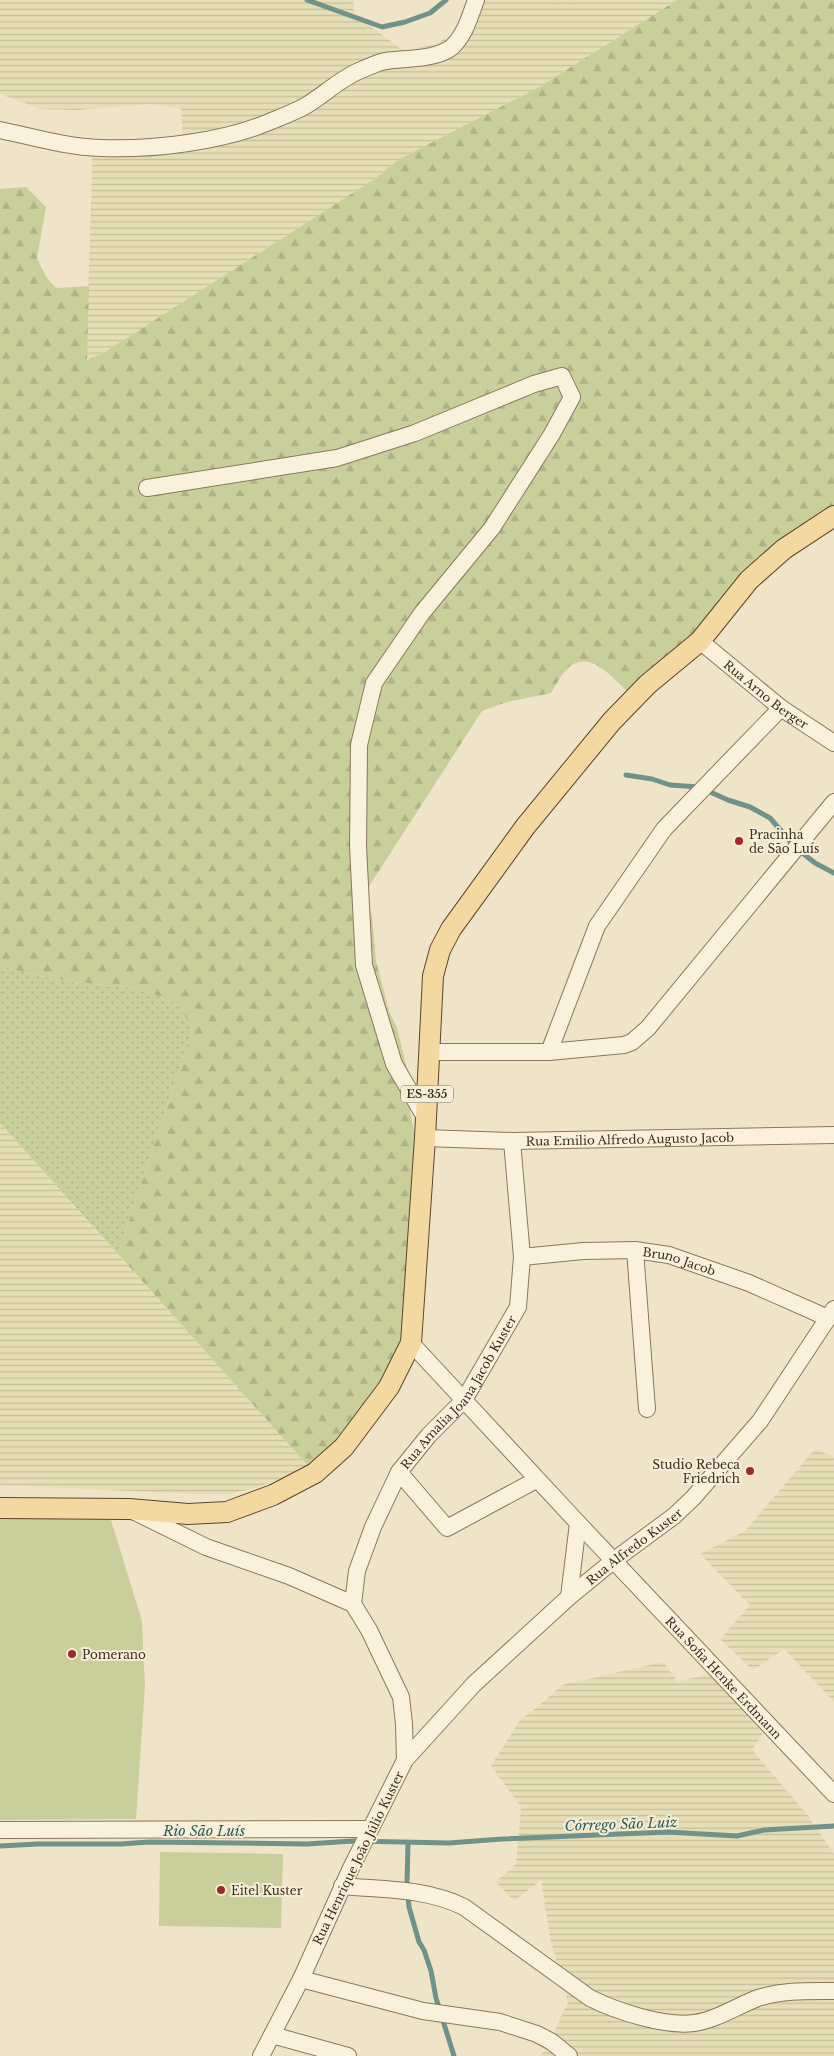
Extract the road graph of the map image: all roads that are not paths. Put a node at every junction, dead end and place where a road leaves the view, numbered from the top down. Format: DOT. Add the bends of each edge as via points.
graph roads {
  1 [pos="476,0"];
  2 [pos="0,130"];
  3 [pos="148,488"];
  4 [pos="834,516"];
  5 [pos="700,642"];
  6 [pos="781,708"];
  7 [pos="834,743"];
  8 [pos="834,802"];
  9 [pos="428,1052"];
  10 [pos="549,1052"];
  11 [pos="425,1129"];
  12 [pos="834,1135"];
  13 [pos="512,1140"];
  14 [pos="635,1250"];
  15 [pos="522,1257"];
  16 [pos="831,1313"];
  17 [pos="411,1343"];
  18 [pos="464,1400"];
  19 [pos="647,1409"];
  20 [pos="399,1472"];
  21 [pos="536,1480"];
  22 [pos="0,1508"];
  23 [pos="129,1509"];
  24 [pos="578,1523"];
  25 [pos="613,1561"];
  26 [pos="570,1597"];
  27 [pos="353,1604"];
  28 [pos="405,1760"];
  29 [pos="834,1794"];
  30 [pos="0,1830"];
  31 [pos="369,1832"];
  32 [pos="342,1886"];
  33 [pos="301,1979"];
  34 [pos="834,1991"];
  35 [pos="272,2035"];
  36 [pos="261,2056"];
  37 [pos="348,2056"];
  38 [pos="569,2056"];
  1 -- 2 [label="street" via="462,34 452,47 412,59 384,61 356,72 306,105 240,132 201,141 100,148 60,144"];
  3 -- 11 [label="street" via="337,458 415,434 534,384 562,376 572,397 492,528 422,613 374,683 359,745 358,846 364,965 394,1064"];
  4 -- 5 [label="main road, ES-355" via="784,549 750,580"];
  5 -- 6 [label="street, Rua Arno Berger"];
  5 -- 9 [label="main road, ES-355" via="648,684 612,721 525,827 451,929 440,950 433,976"];
  6 -- 7 [label="street, Rua Arno Berger"];
  6 -- 10 [label="street" via="664,829 597,926"];
  8 -- 10 [label="street" via="640,1037 624,1045"];
  9 -- 10 [label="street"];
  9 -- 11 [label="main road, ES-355"];
  11 -- 13 [label="street, Rua Emilio Alfredo Augusto Jacob"];
  11 -- 17 [label="main road, ES-355"];
  12 -- 13 [label="street, Rua Emilio Alfredo Augusto Jacob"];
  13 -- 15 [label="street, Rua Amalia Joana Jacob Kuster"];
  14 -- 15 [label="street, Bruno Jacob"];
  14 -- 16 [label="street, Bruno Jacob" via="669,1256"];
  14 -- 19 [label="street"];
  15 -- 18 [label="street, Rua Amalia Joana Jacob Kuster" via="518,1307"];
  16 -- 25 [label="street, Rua Alfredo Kuster" via="760,1421 694,1498"];
  17 -- 18 [label="street, Rua Sofia Henke Erdmann"];
  17 -- 23 [label="main road, ES-355" via="376,1406 344,1447 315,1473 273,1495 227,1512 188,1514"];
  18 -- 20 [label="street, Rua Amalia Joana Jacob Kuster" via="429,1435"];
  18 -- 21 [label="street, Rua Sofia Henke Erdmann"];
  20 -- 21 [label="street" via="447,1528"];
  20 -- 27 [label="street, Rua Amalia Joana Jacob Kuster" via="357,1571"];
  21 -- 24 [label="street, Rua Sofia Henke Erdmann"];
  22 -- 23 [label="main road, ES-355"];
  23 -- 27 [label="street" via="206,1547 289,1576"];
  24 -- 25 [label="street, Rua Sofia Henke Erdmann"];
  24 -- 26 [label="street"];
  25 -- 26 [label="street, Rua Alfredo Kuster"];
  25 -- 29 [label="street, Rua Sofia Henke Erdmann"];
  26 -- 28 [label="street, Rua Alfredo Kuster" via="474,1684"];
  27 -- 28 [label="street, Rua Henrique João Júlio Kuster" via="369,1630 400,1697"];
  28 -- 31 [label="street, Rua Henrique João Júlio Kuster"];
  30 -- 31 [label="street"];
  31 -- 32 [label="street, Rua Henrique João Júlio Kuster"];
  32 -- 33 [label="street, Rua Henrique João Júlio Kuster"];
  32 -- 34 [label="street" via="417,1891 444,1897 464,1907 590,1998 631,2014 693,2024 782,1992"];
  33 -- 35 [label="street, Rua Henrique João Júlio Kuster"];
  33 -- 38 [label="street" via="423,2011 500,2022 536,2034"];
  35 -- 36 [label="street, Rua Henrique João Júlio Kuster"];
  35 -- 37 [label="street"];
}
